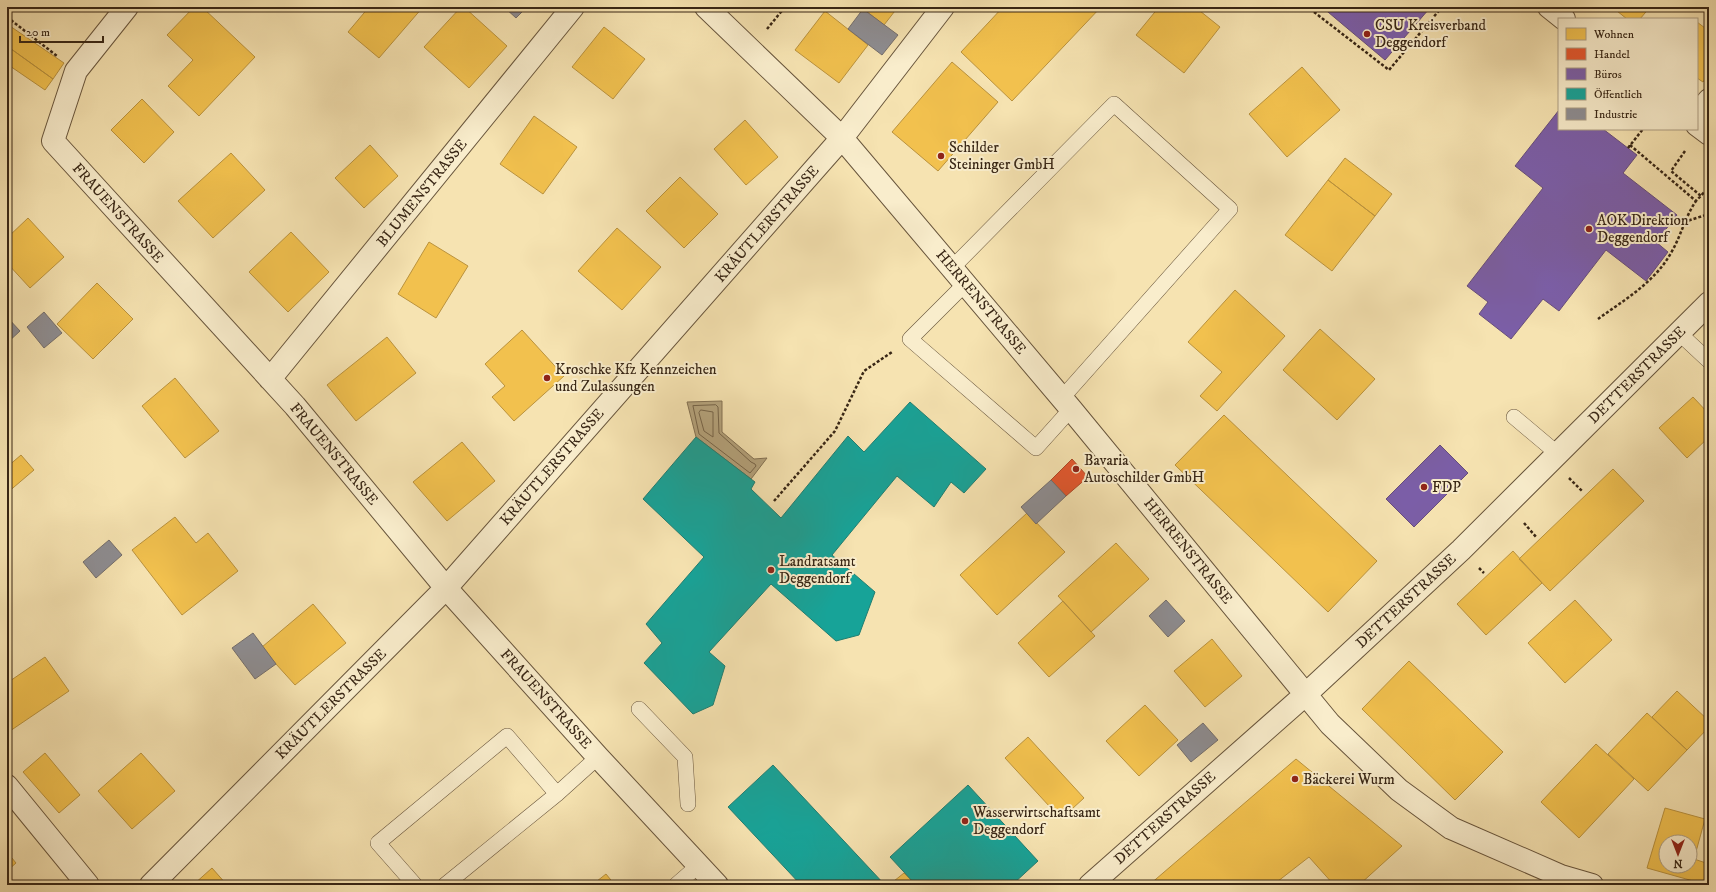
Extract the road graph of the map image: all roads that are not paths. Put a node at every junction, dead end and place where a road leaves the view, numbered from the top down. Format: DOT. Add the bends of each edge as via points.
graph roads {
  1 [pos="127,7"];
  2 [pos="573,7"];
  3 [pos="706,7"];
  4 [pos="943,7"];
  5 [pos="1549,7"];
  6 [pos="1563,18"];
  7 [pos="1709,100"];
  8 [pos="1698,113"];
  9 [pos="1698,126"];
  10 [pos="1709,134"];
  11 [pos="842,138"];
  12 [pos="958,276"];
  13 [pos="1709,303"];
  14 [pos="1679,333"];
  15 [pos="1709,361"];
  16 [pos="270,379"];
  17 [pos="1067,404"];
  18 [pos="1514,417"];
  19 [pos="1558,454"];
  20 [pos="446,588"];
  21 [pos="1306,694"];
  22 [pos="639,709"];
  23 [pos="598,757"];
  24 [pos="7,786"];
  25 [pos="556,794"];
  26 [pos="688,804"];
  27 [pos="699,865"];
  28 [pos="88,885"];
  29 [pos="151,885"];
  30 [pos="415,885"];
  31 [pos="445,885"];
  32 [pos="676,885"];
  33 [pos="717,885"];
  34 [pos="1090,885"];
  35 [pos="1592,885"];
  1 -- 16 [label="street, FRAUENSTRASSE" via="76,71 53,141"];
  2 -- 16 [label="street, BLUMENSTRASSE"];
  3 -- 11 [label="street, HERRENSTRASSE"];
  4 -- 11 [label="street, KRÄUTLERSTRASSE"];
  5 -- 6 [label="street"];
  7 -- 8 [label="street"];
  9 -- 10 [label="street"];
  11 -- 12 [label="street, HERRENSTRASSE"];
  11 -- 20 [label="street, KRÄUTLERSTRASSE"];
  12 -- 17 [label="street, HERRENSTRASSE"];
  12 -- 17 [label="lane" via="910,339 1036,448"];
  12 -- 17 [label="lane" via="1114,104 1230,210"];
  13 -- 14 [label="street, DETTERSTRASSE"];
  14 -- 15 [label="lane"];
  14 -- 19 [label="street, DETTERSTRASSE"];
  16 -- 20 [label="street, FRAUENSTRASSE"];
  17 -- 21 [label="street, HERRENSTRASSE"];
  18 -- 19 [label="lane"];
  19 -- 21 [label="street, DETTERSTRASSE" via="1461,550"];
  20 -- 23 [label="street, FRAUENSTRASSE"];
  20 -- 29 [label="street, KRÄUTLERSTRASSE"];
  21 -- 34 [label="street, DETTERSTRASSE"];
  21 -- 35 [label="street, HERRENSTRASSE" via="1330,724 1399,790 1451,828 1561,876"];
  22 -- 26 [label="lane" via="686,757"];
  23 -- 25 [label="lane"];
  23 -- 27 [label="street, FRAUENSTRASSE"];
  24 -- 28 [label="street"];
  25 -- 30 [label="lane" via="508,736 378,843"];
  25 -- 31 [label="lane"];
  27 -- 32 [label="lane"];
  27 -- 33 [label="street, FRAUENSTRASSE"];
}
